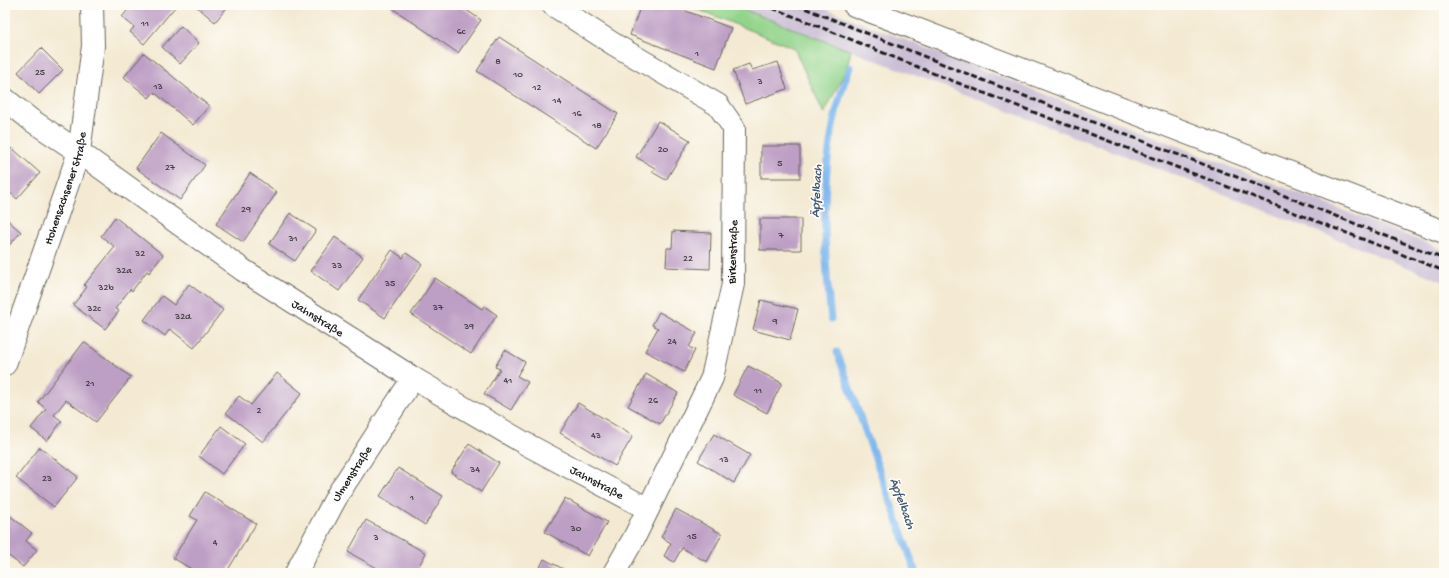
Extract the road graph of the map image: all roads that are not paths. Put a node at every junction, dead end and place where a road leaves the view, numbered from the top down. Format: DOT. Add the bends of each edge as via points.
graph roads {
  1 [pos="92,5"];
  2 [pos="553,5"];
  3 [pos="854,5"];
  4 [pos="5,99"];
  5 [pos="79,152"];
  6 [pos="1444,232"];
  7 [pos="5,364"];
  8 [pos="413,378"];
  9 [pos="648,509"];
  10 [pos="296,573"];
  11 [pos="614,573"];
  1 -- 5 [label="street, Hohensachsener Straße" via="93,46"];
  2 -- 9 [label="street, Birkenstraße" via="718,105 734,128 733,284 712,378"];
  3 -- 6 [label="street"];
  4 -- 5 [label="street, Jahnstraße"];
  5 -- 7 [label="street, Hohensachsener Straße"];
  5 -- 8 [label="street, Jahnstraße" via="243,270"];
  8 -- 9 [label="street, Jahnstraße" via="526,444"];
  8 -- 10 [label="street, Ulmenstraße" via="338,494"];
  9 -- 11 [label="street, Birkenstraße"];
}
